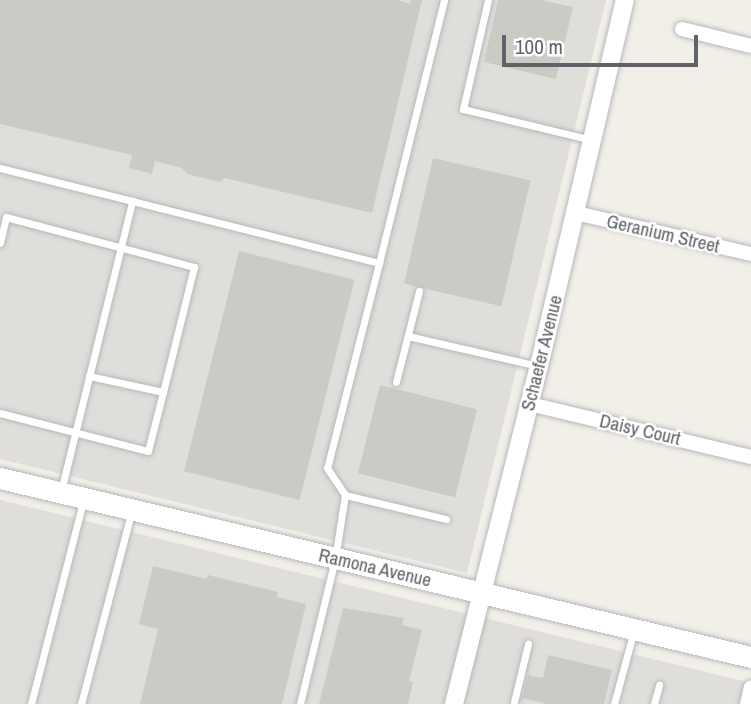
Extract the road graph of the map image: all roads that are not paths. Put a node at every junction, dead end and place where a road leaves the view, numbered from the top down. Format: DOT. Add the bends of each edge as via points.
graph roads {
  1 [pos="444,0"];
  2 [pos="488,0"];
  3 [pos="625,0"];
  4 [pos="682,29"];
  5 [pos="751,46"];
  6 [pos="593,140"];
  7 [pos="0,168"];
  8 [pos="132,201"];
  9 [pos="576,213"];
  10 [pos="0,243"];
  11 [pos="121,247"];
  12 [pos="751,254"];
  13 [pos="379,263"];
  14 [pos="419,291"];
  15 [pos="408,336"];
  16 [pos="539,366"];
  17 [pos="89,376"];
  18 [pos="396,382"];
  19 [pos="163,392"];
  20 [pos="530,404"];
  21 [pos="0,413"];
  22 [pos="75,434"];
  23 [pos="751,457"];
  24 [pos="0,478"];
  25 [pos="61,492"];
  26 [pos="345,495"];
  27 [pos="84,498"];
  28 [pos="132,509"];
  29 [pos="446,519"];
  30 [pos="335,559"];
  31 [pos="481,593"];
  32 [pos="634,630"];
  33 [pos="528,644"];
  34 [pos="751,657"];
  35 [pos="659,685"];
  36 [pos="751,687"];
  37 [pos="513,703"];
  38 [pos="31,704"];
  39 [pos="81,704"];
  40 [pos="300,704"];
  41 [pos="454,704"];
  42 [pos="523,704"];
  43 [pos="614,704"];
  44 [pos="654,704"];
  45 [pos="747,704"];
  1 -- 13 [label="lane"];
  2 -- 6 [label="lane" via="463,109"];
  3 -- 6 [label="street, Schaefer Avenue"];
  4 -- 5 [label="street"];
  6 -- 9 [label="street, Schaefer Avenue"];
  7 -- 8 [label="lane"];
  8 -- 11 [label="lane"];
  8 -- 13 [label="lane"];
  9 -- 12 [label="street, Geranium Street"];
  9 -- 16 [label="street, Schaefer Avenue"];
  10 -- 11 [label="lane" via="6,216"];
  11 -- 17 [label="lane"];
  11 -- 19 [label="lane" via="194,267"];
  13 -- 26 [label="lane" via="327,468"];
  14 -- 15 [label="lane"];
  15 -- 16 [label="lane"];
  15 -- 18 [label="lane"];
  16 -- 20 [label="street, Schaefer Avenue"];
  17 -- 19 [label="lane"];
  17 -- 22 [label="lane"];
  19 -- 22 [label="lane" via="148,451"];
  20 -- 23 [label="street, Daisy Court"];
  20 -- 31 [label="street, Schaefer Avenue"];
  21 -- 22 [label="lane"];
  22 -- 25 [label="lane"];
  24 -- 25 [label="main road, Ramona Avenue"];
  25 -- 27 [label="main road, Ramona Avenue"];
  26 -- 29 [label="lane"];
  26 -- 30 [label="lane"];
  27 -- 28 [label="main road, Ramona Avenue"];
  27 -- 38 [label="lane"];
  28 -- 30 [label="main road, Ramona Avenue"];
  28 -- 39 [label="lane"];
  30 -- 31 [label="main road, Ramona Avenue"];
  30 -- 40 [label="lane"];
  31 -- 32 [label="main road, Ramona Avenue"];
  31 -- 41 [label="street, Schaefer Avenue"];
  32 -- 34 [label="main road, Ramona Avenue"];
  32 -- 43 [label="lane"];
  33 -- 37 [label="lane"];
  35 -- 44 [label="lane"];
  36 -- 45 [label="street"];
  37 -- 42 [label="lane"];
}
